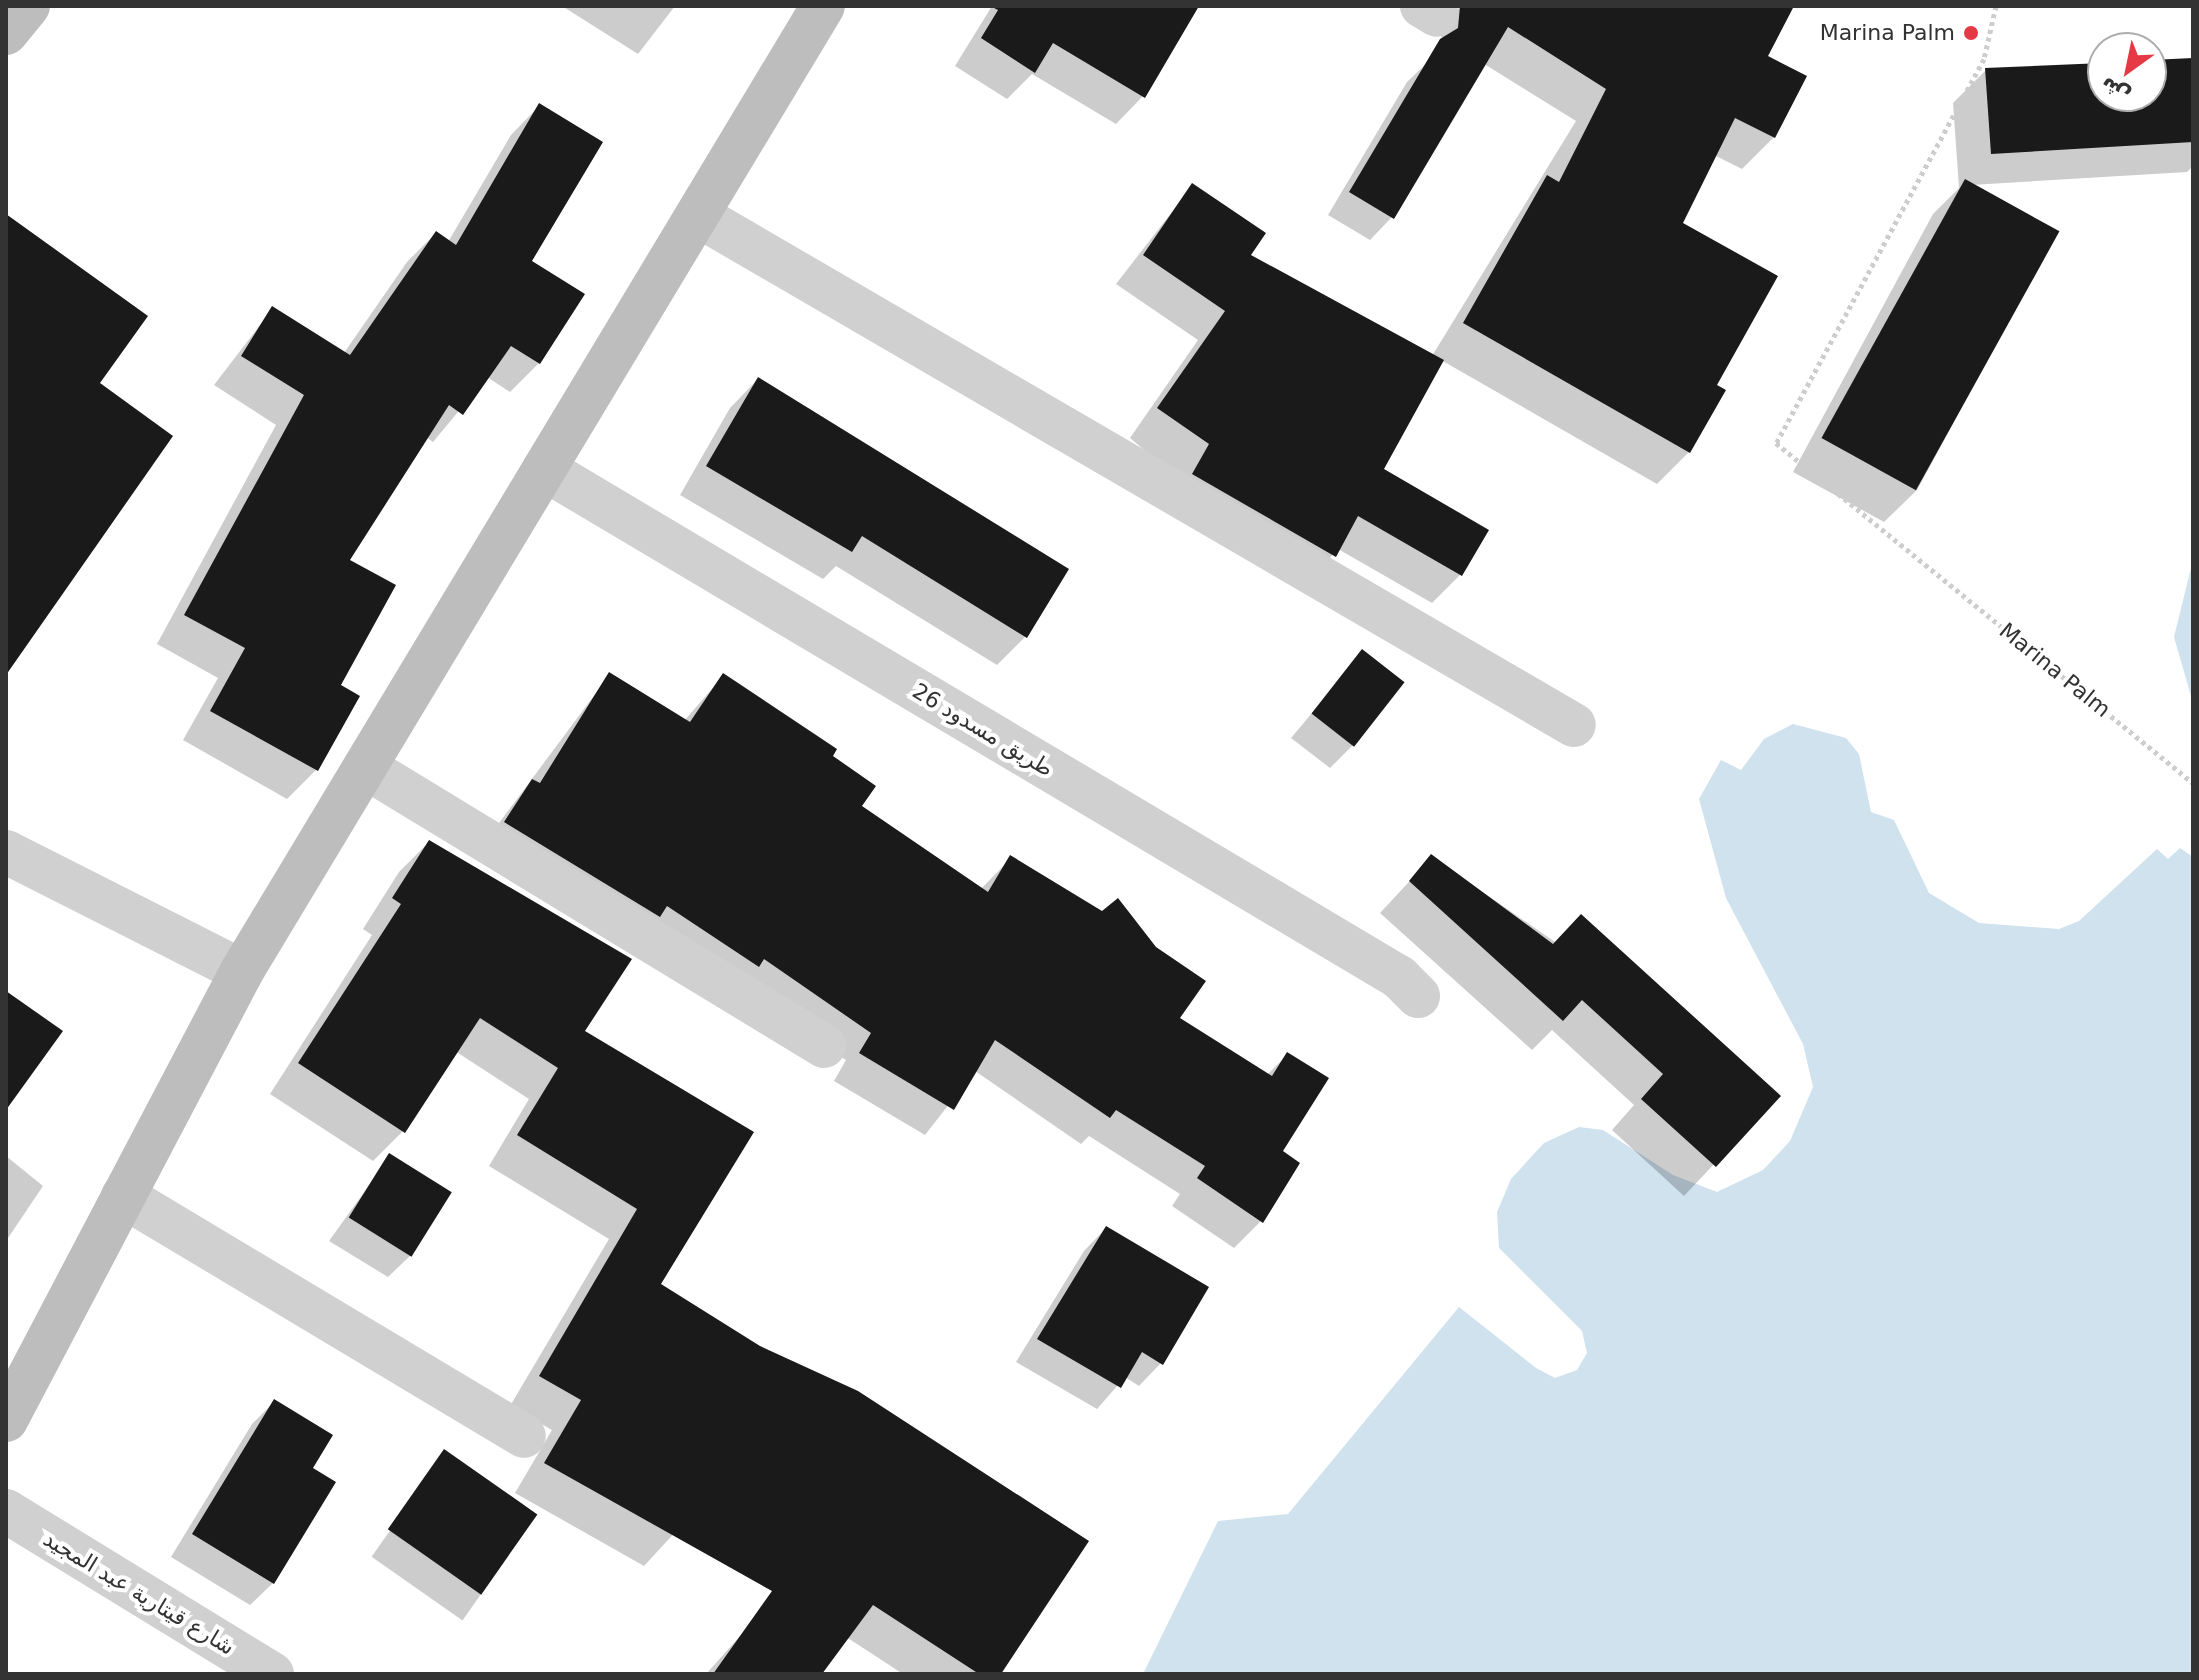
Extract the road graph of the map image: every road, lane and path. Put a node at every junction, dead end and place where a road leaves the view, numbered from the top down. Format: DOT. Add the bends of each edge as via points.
graph roads {
  1 [pos="28,6"];
  2 [pos="823,6"];
  3 [pos="1996,6"];
  4 [pos="6,33"];
  5 [pos="699,216"];
  6 [pos="544,469"];
  7 [pos="1574,725"];
  8 [pos="365,767"];
  9 [pos="2193,783"];
  10 [pos="6,852"];
  11 [pos="242,971"];
  12 [pos="1418,996"];
  13 [pos="824,1046"];
  14 [pos="123,1196"];
  15 [pos="6,1420"];
  16 [pos="524,1436"];
  17 [pos="6,1511"];
  18 [pos="272,1674"];
  1 -- 4 [label="street"];
  2 -- 5 [label="street"];
  3 -- 9 [label="path, Marina Palm" via="1984,59 1776,443"];
  5 -- 6 [label="street"];
  5 -- 7 [label="street"];
  6 -- 8 [label="street"];
  6 -- 12 [label="street, طريق مسدود 26" via="1399,977"];
  8 -- 11 [label="street"];
  8 -- 13 [label="street"];
  10 -- 11 [label="street"];
  11 -- 14 [label="street"];
  14 -- 15 [label="street"];
  14 -- 16 [label="street"];
  17 -- 18 [label="street, شارع قيتارية عبد المجيد"];
}
